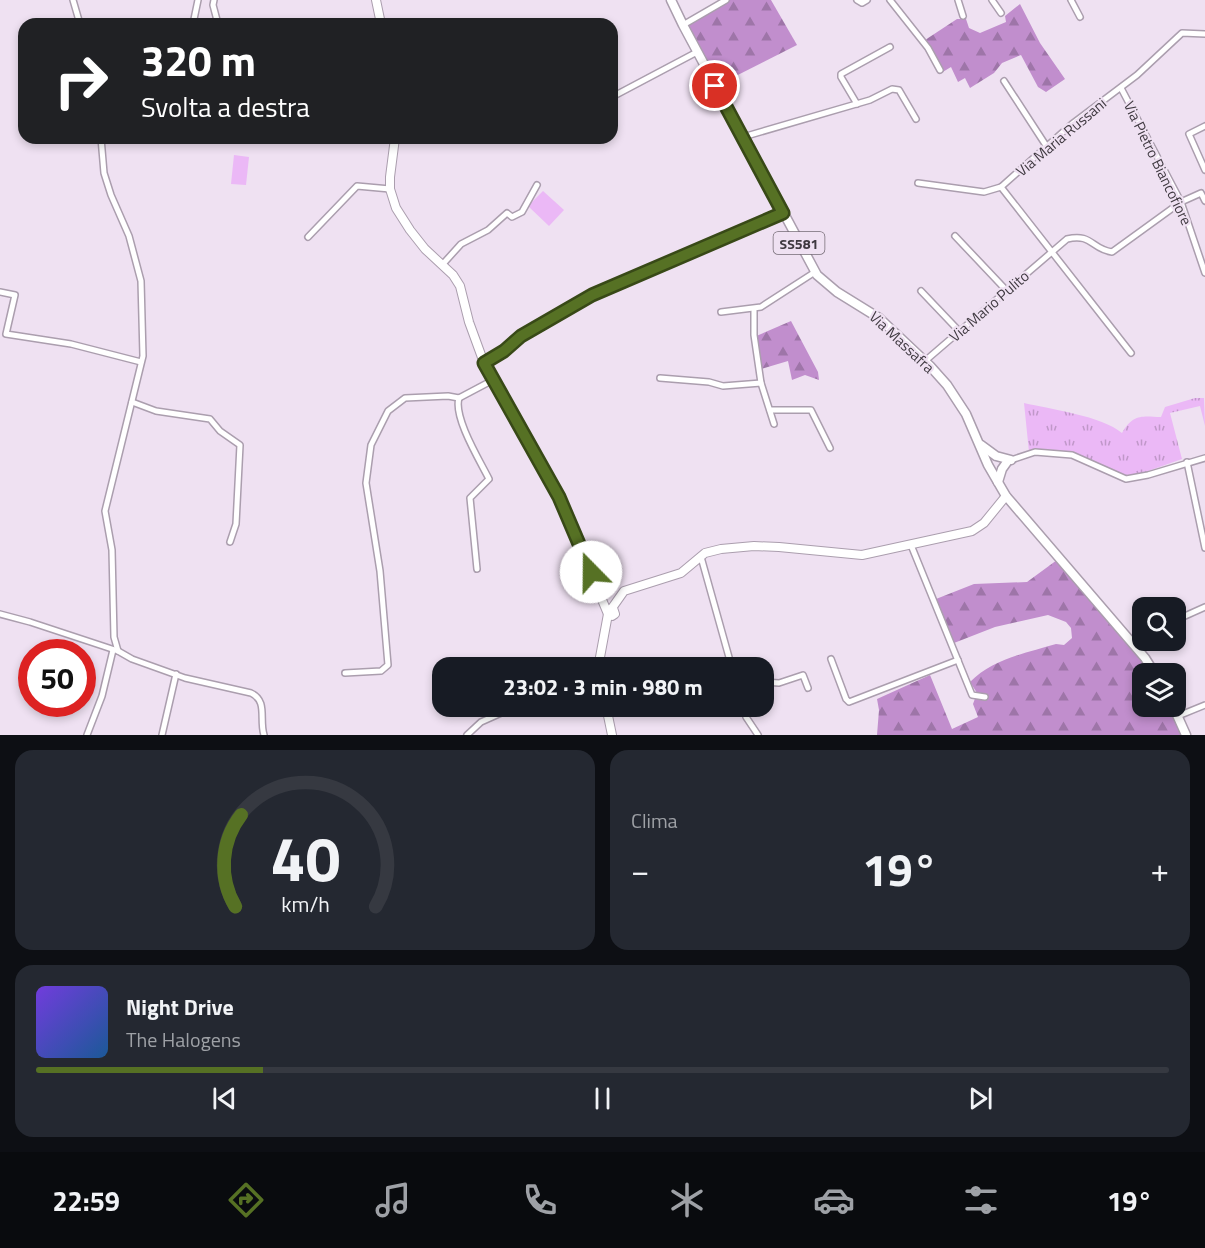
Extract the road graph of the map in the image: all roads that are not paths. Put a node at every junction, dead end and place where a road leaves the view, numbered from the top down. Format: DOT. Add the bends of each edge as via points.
graph roads {
  1 [pos="73,0"];
  2 [pos="198,0"];
  3 [pos="214,0"];
  4 [pos="376,0"];
  5 [pos="671,0"];
  6 [pos="726,0"];
  7 [pos="856,0"];
  8 [pos="867,0"];
  9 [pos="890,0"];
  10 [pos="958,0"];
  11 [pos="992,0"];
  12 [pos="1071,0"];
  13 [pos="1001,13"];
  14 [pos="963,16"];
  15 [pos="1080,17"];
  16 [pos="78,18"];
  17 [pos="194,18"];
  18 [pos="216,18"];
  19 [pos="380,18"];
  20 [pos="683,25"];
  21 [pos="1205,34"];
  22 [pos="890,47"];
  23 [pos="697,52"];
  24 [pos="940,70"];
  25 [pos="1004,81"];
  26 [pos="1121,88"];
  27 [pos="618,94"];
  28 [pos="857,104"];
  29 [pos="916,119"];
  30 [pos="1205,126"];
  31 [pos="743,137"];
  32 [pos="102,144"];
  33 [pos="394,144"];
  34 [pos="1047,147"];
  35 [pos="1205,170"];
  36 [pos="918,183"];
  37 [pos="537,185"];
  38 [pos="1001,187"];
  39 [pos="390,189"];
  40 [pos="1204,198"];
  41 [pos="1181,202"];
  42 [pos="783,213"];
  43 [pos="956,236"];
  44 [pos="308,237"];
  45 [pos="1052,251"];
  46 [pos="442,265"];
  47 [pos="814,272"];
  48 [pos="1205,273"];
  49 [pos="921,291"];
  50 [pos="1007,291"];
  51 [pos="0,292"];
  52 [pos="754,309"];
  53 [pos="721,312"];
  54 [pos="960,332"];
  55 [pos="1131,353"];
  56 [pos="925,361"];
  57 [pos="141,362"];
  58 [pos="484,363"];
  59 [pos="660,378"];
  60 [pos="493,380"];
  61 [pos="761,383"];
  62 [pos="459,398"];
  63 [pos="132,402"];
  64 [pos="770,410"];
  65 [pos="774,424"];
  66 [pos="979,443"];
  67 [pos="830,448"];
  68 [pos="1205,458"];
  69 [pos="1006,460"];
  70 [pos="1186,462"];
  71 [pos="988,465"];
  72 [pos="998,482"];
  73 [pos="1006,496"];
  74 [pos="230,542"];
  75 [pos="911,545"];
  76 [pos="1205,548"];
  77 [pos="701,556"];
  78 [pos="477,569"];
  79 [pos="1205,608"];
  80 [pos="612,610"];
  81 [pos="0,614"];
  82 [pos="1186,616"];
  83 [pos="1131,641"];
  84 [pos="116,651"];
  85 [pos="600,657"];
  86 [pos="729,657"];
  87 [pos="831,659"];
  88 [pos="958,660"];
  89 [pos="1148,663"];
  90 [pos="345,673"];
  91 [pos="176,674"];
  92 [pos="774,683"];
  93 [pos="808,688"];
  94 [pos="985,697"];
  95 [pos="1205,705"];
  96 [pos="1186,713"];
  97 [pos="492,717"];
  98 [pos="608,717"];
  99 [pos="746,717"];
  100 [pos="1178,717"];
  101 [pos="87,735"];
  102 [pos="162,735"];
  103 [pos="264,735"];
  104 [pos="466,735"];
  105 [pos="612,735"];
  106 [pos="758,735"];
  107 [pos="1186,735"];
  1 -- 16 [label="street"];
  2 -- 17 [label="street"];
  3 -- 18 [label="street"];
  4 -- 19 [label="main road"];
  5 -- 20 [label="main road, Via Massafra / SS581"];
  6 -- 20 [label="street"];
  7 -- 8 [label="street"];
  9 -- 24 [label="street" via="928,48"];
  10 -- 14 [label="street"];
  11 -- 13 [label="street"];
  12 -- 15 [label="street"];
  20 -- 23 [label="main road, Via Massafra / SS581"];
  21 -- 26 [label="street, Via Maria Russani" via="1182,33"];
  22 -- 28 [label="street" via="841,74"];
  23 -- 27 [label="street"];
  23 -- 31 [label="main road, Via Massafra / SS581"];
  25 -- 34 [label="street"];
  26 -- 34 [label="street, Via Maria Russani"];
  26 -- 41 [label="street, Via Pietro Biancofiore"];
  28 -- 29 [label="street" via="892,89 899,90"];
  28 -- 31 [label="street"];
  30 -- 35 [label="street" via="1189,134"];
  31 -- 42 [label="main road, Via Massafra / SS581"];
  32 -- 57 [label="street" via="104,173 129,236 141,280"];
  33 -- 39 [label="main road"];
  34 -- 38 [label="street, Via Maria Russani"];
  36 -- 38 [label="street" via="984,192"];
  37 -- 46 [label="street" via="522,212 512,217 507,213 488,230 461,244"];
  38 -- 45 [label="street"];
  39 -- 44 [label="street" via="357,186"];
  39 -- 46 [label="main road" via="403,220"];
  40 -- 41 [label="street" via="1201,193"];
  41 -- 45 [label="street, Via Mario Pulito" via="1112,252 1079,236 1067,239"];
  41 -- 48 [label="street, Via Pietro Biancofiore"];
  42 -- 47 [label="main road, Via Massafra / SS581"];
  42 -- 58 [label="street" via="592,295 521,336"];
  43 -- 50 [label="street"];
  45 -- 50 [label="street, Via Mario Pulito"];
  45 -- 55 [label="street"];
  46 -- 58 [label="main road" via="460,286"];
  47 -- 52 [label="street"];
  47 -- 56 [label="main road, Via Massafra / SS581" via="827,286 879,318"];
  49 -- 54 [label="street"];
  50 -- 54 [label="street, Via Mario Pulito"];
  51 -- 57 [label="street" via="15,295 6,334 71,344"];
  52 -- 53 [label="street"];
  52 -- 61 [label="street"];
  54 -- 56 [label="street, Via Mario Pulito"];
  56 -- 66 [label="main road, Via Massafra / SS581" via="947,385"];
  57 -- 63 [label="street"];
  58 -- 60 [label="main road"];
  59 -- 61 [label="street" via="723,386"];
  60 -- 62 [label="street"];
  60 -- 80 [label="main road" via="559,497 602,598"];
  61 -- 64 [label="street"];
  62 -- 78 [label="street" via="461,418 489,479 470,498"];
  62 -- 90 [label="street" via="405,398 388,411 371,445 366,483 380,571 388,665 381,670"];
  63 -- 74 [label="street" via="156,411 210,420 240,445 236,524"];
  63 -- 84 [label="street" via="105,511 112,550"];
  64 -- 65 [label="street"];
  64 -- 67 [label="street" via="811,410"];
  66 -- 69 [label="main road"];
  66 -- 71 [label="main road, Via Massafra / SS581"];
  68 -- 70 [label="street"];
  69 -- 70 [label="street" via="1035,452 1072,455 1126,479"];
  69 -- 71 [label="main road" via="991,460"];
  69 -- 72 [label="main road"];
  70 -- 76 [label="street"];
  71 -- 72 [label="main road, Via Massafra / SS581"];
  72 -- 73 [label="main road, Via Massafra / SS581"];
  73 -- 75 [label="main road" via="984,523 972,531"];
  73 -- 83 [label="main road, Via Massafra / SS581"];
  75 -- 77 [label="main road" via="862,555 754,546 721,549"];
  75 -- 88 [label="street"];
  77 -- 80 [label="main road" via="681,573 624,591"];
  77 -- 86 [label="street"];
  79 -- 82 [label="street"];
  80 -- 85 [label="main road" via="611,627"];
  81 -- 84 [label="street"];
  83 -- 89 [label="main road, Via Massafra / SS581"];
  84 -- 91 [label="street"];
  84 -- 101 [label="street"];
  87 -- 88 [label="street" via="849,702"];
  88 -- 94 [label="street" via="972,695"];
  91 -- 102 [label="street"];
  91 -- 103 [label="street" via="259,696"];
  92 -- 93 [label="street" via="803,675"];
  95 -- 96 [label="street"];
  97 -- 104 [label="street"];
  98 -- 105 [label="main road"];
  99 -- 106 [label="street"];
  100 -- 107 [label="main road"];
}
